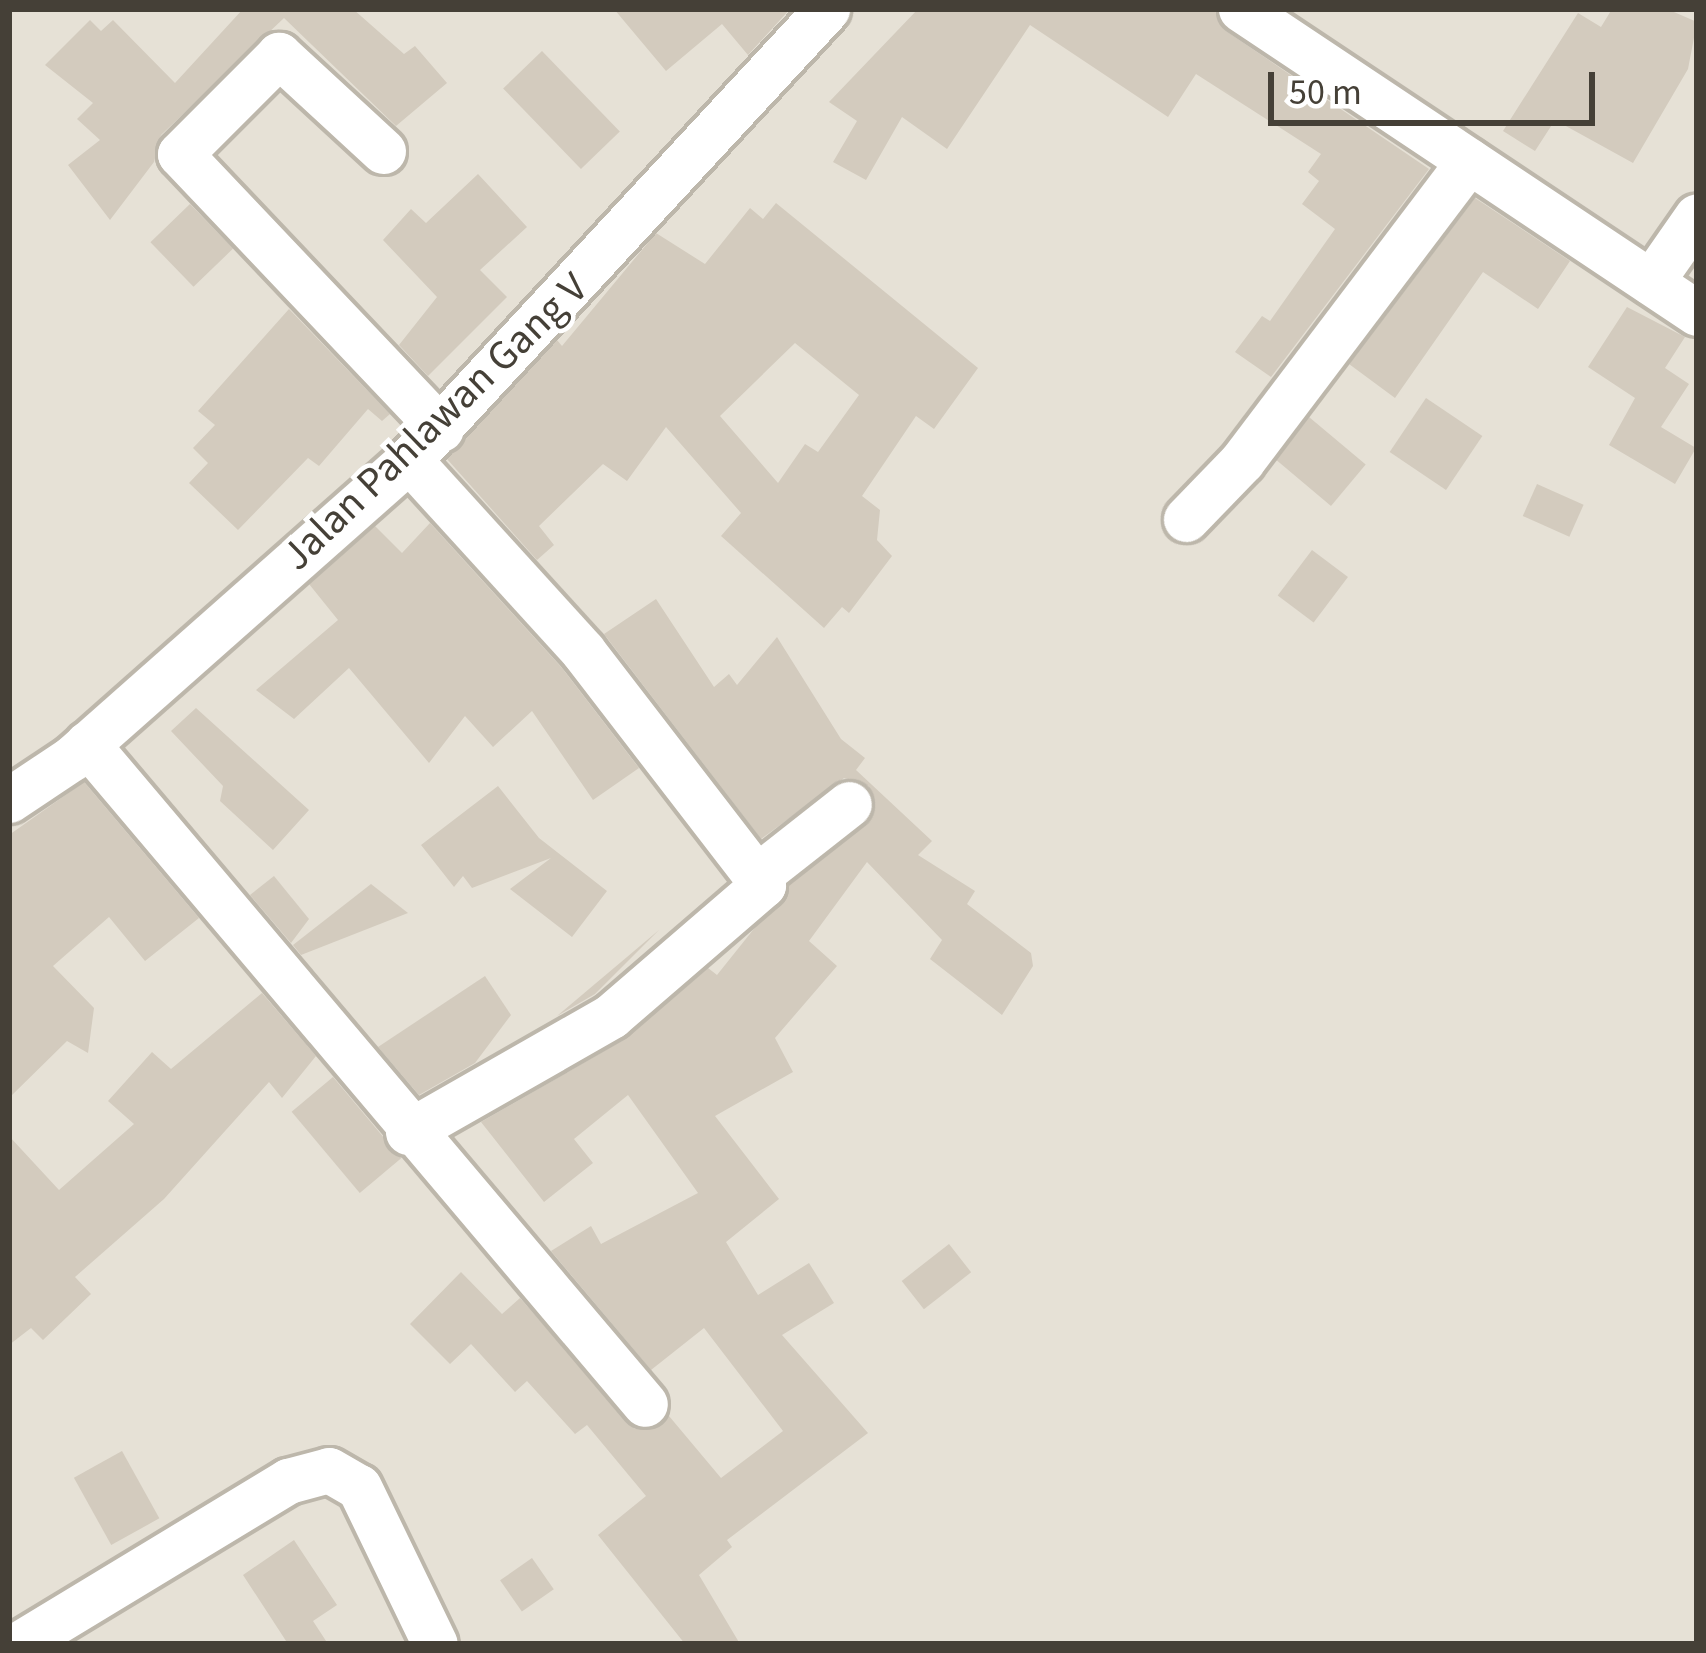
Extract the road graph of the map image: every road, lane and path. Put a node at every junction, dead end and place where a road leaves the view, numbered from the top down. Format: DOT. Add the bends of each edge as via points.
graph roads {
  1 [pos="827,9"];
  2 [pos="1241,9"];
  3 [pos="383,151"];
  4 [pos="1469,161"];
  5 [pos="1697,216"];
  6 [pos="1652,282"];
  7 [pos="1697,313"];
  8 [pos="425,444"];
  9 [pos="1186,519"];
  10 [pos="88,744"];
  11 [pos="9,800"];
  12 [pos="849,804"];
  13 [pos="760,874"];
  14 [pos="408,1132"];
  15 [pos="645,1404"];
  16 [pos="19,1644"];
  17 [pos="435,1644"];
  1 -- 8 [label="street, Jalan Pahlawan Gang V"];
  2 -- 4 [label="street"];
  3 -- 8 [label="street" via="279,55 180,154"];
  4 -- 6 [label="street"];
  4 -- 9 [label="street" via="1242,460"];
  5 -- 6 [label="street"];
  6 -- 7 [label="street"];
  8 -- 10 [label="street, Jalan Pahlawan Gang V"];
  8 -- 13 [label="street"];
  10 -- 11 [label="street, Jalan Pahlawan Gang V"];
  10 -- 14 [label="street"];
  12 -- 13 [label="street"];
  13 -- 14 [label="street" via="748,907 611,1016"];
  14 -- 15 [label="street"];
  16 -- 17 [label="street" via="288,1481 329,1469 359,1487"];
}
